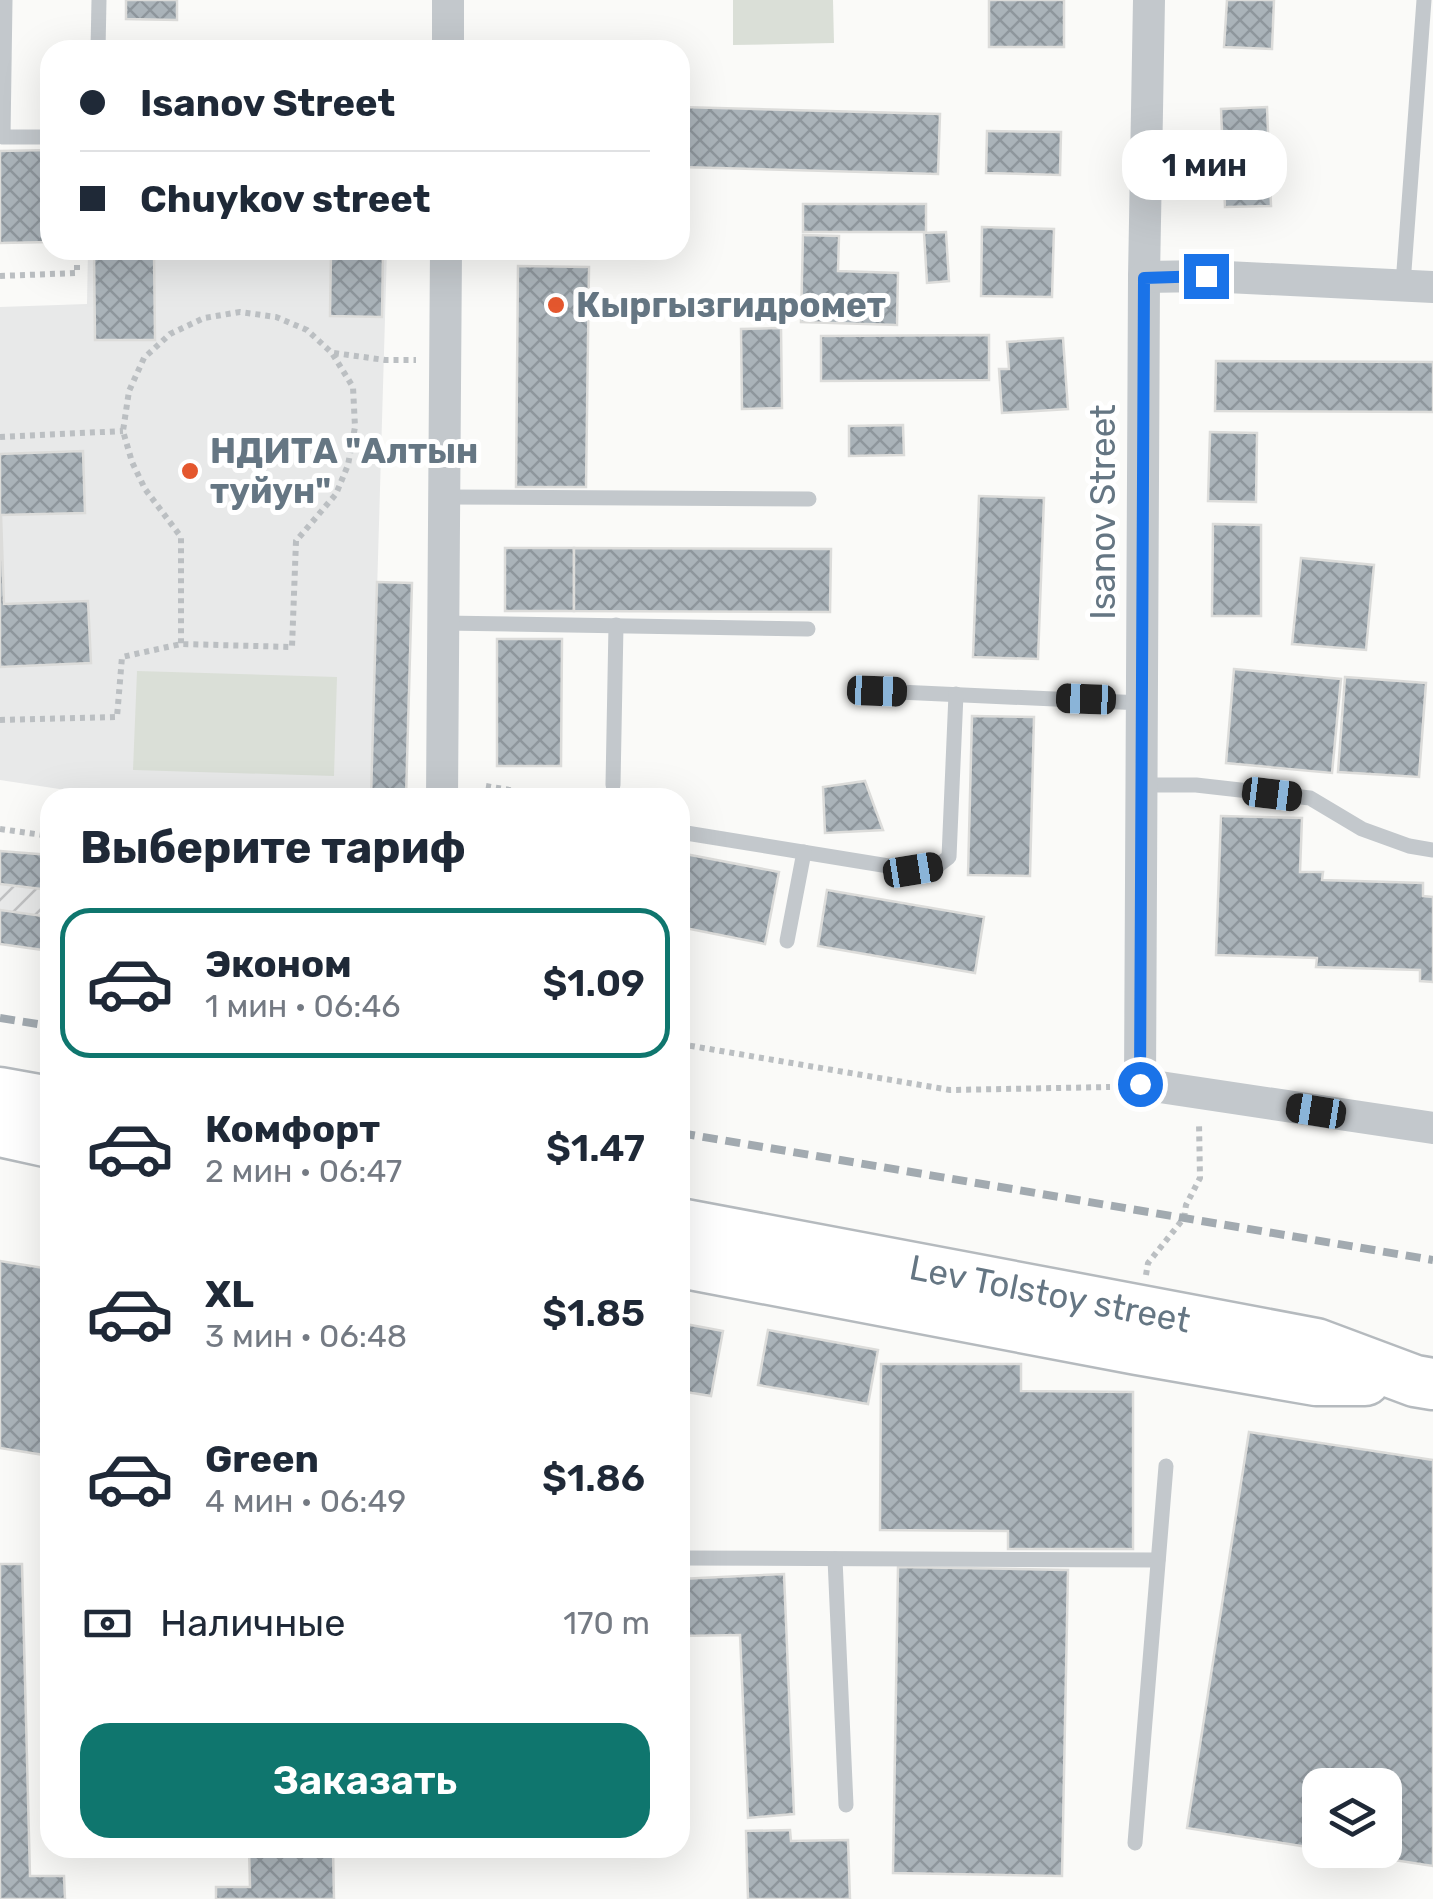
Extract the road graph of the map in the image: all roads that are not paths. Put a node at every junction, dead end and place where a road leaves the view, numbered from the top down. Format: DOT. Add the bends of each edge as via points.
graph roads {
  1 [pos="4,0"];
  2 [pos="99,0"];
  3 [pos="448,0"];
  4 [pos="1149,0"];
  5 [pos="1424,0"];
  6 [pos="98,40"];
  7 [pos="448,40"];
  8 [pos="40,137"];
  9 [pos="446,260"];
  10 [pos="1144,278"];
  11 [pos="1418,285"];
  12 [pos="444,497"];
  13 [pos="809,500"];
  14 [pos="443,623"];
  15 [pos="616,625"];
  16 [pos="808,629"];
  17 [pos="877,691"];
  18 [pos="956,694"];
  19 [pos="1142,703"];
  20 [pos="613,785"];
  21 [pos="1142,785"];
  22 [pos="442,788"];
  23 [pos="690,834"];
  24 [pos="1433,850"];
  25 [pos="804,852"];
  26 [pos="787,942"];
  27 [pos="0,1093"];
  28 [pos="40,1100"];
  29 [pos="1433,1128"];
  30 [pos="0,1132"];
  31 [pos="40,1140"];
  32 [pos="690,1226"];
  33 [pos="690,1264"];
  34 [pos="1424,1383"];
  35 [pos="1166,1466"];
  36 [pos="690,1558"];
  37 [pos="835,1559"];
  38 [pos="1158,1560"];
  39 [pos="846,1805"];
  40 [pos="1135,1842"];
  1 -- 8 [label="lane" via="4,137"];
  2 -- 6 [label="lane"];
  3 -- 7 [label="street"];
  4 -- 10 [label="street, Isanov Street"];
  5 -- 11 [label="lane"];
  9 -- 12 [label="street"];
  10 -- 11 [label="street"];
  10 -- 19 [label="street, Isanov Street"];
  12 -- 13 [label="lane"];
  12 -- 14 [label="street"];
  14 -- 15 [label="lane"];
  14 -- 22 [label="street"];
  15 -- 16 [label="lane"];
  15 -- 20 [label="lane"];
  17 -- 18 [label="lane"];
  18 -- 19 [label="lane"];
  18 -- 25 [label="lane" via="949,857 913,870"];
  19 -- 21 [label="street, Isanov Street"];
  21 -- 24 [label="lane" via="1196,784 1310,798 1362,829"];
  21 -- 29 [label="street, Isanov Street" via="1140,1084"];
  23 -- 25 [label="lane"];
  25 -- 26 [label="lane"];
  27 -- 28 [label="main road"];
  30 -- 31 [label="main road"];
  32 -- 34 [label="main road, Lev Tolstoy street" via="1316,1344"];
  33 -- 34 [label="main road, Lev Tolstoy street" via="1316,1380"];
  35 -- 38 [label="lane"];
  36 -- 37 [label="lane"];
  37 -- 38 [label="lane"];
  37 -- 39 [label="lane"];
  38 -- 40 [label="lane"];
}
